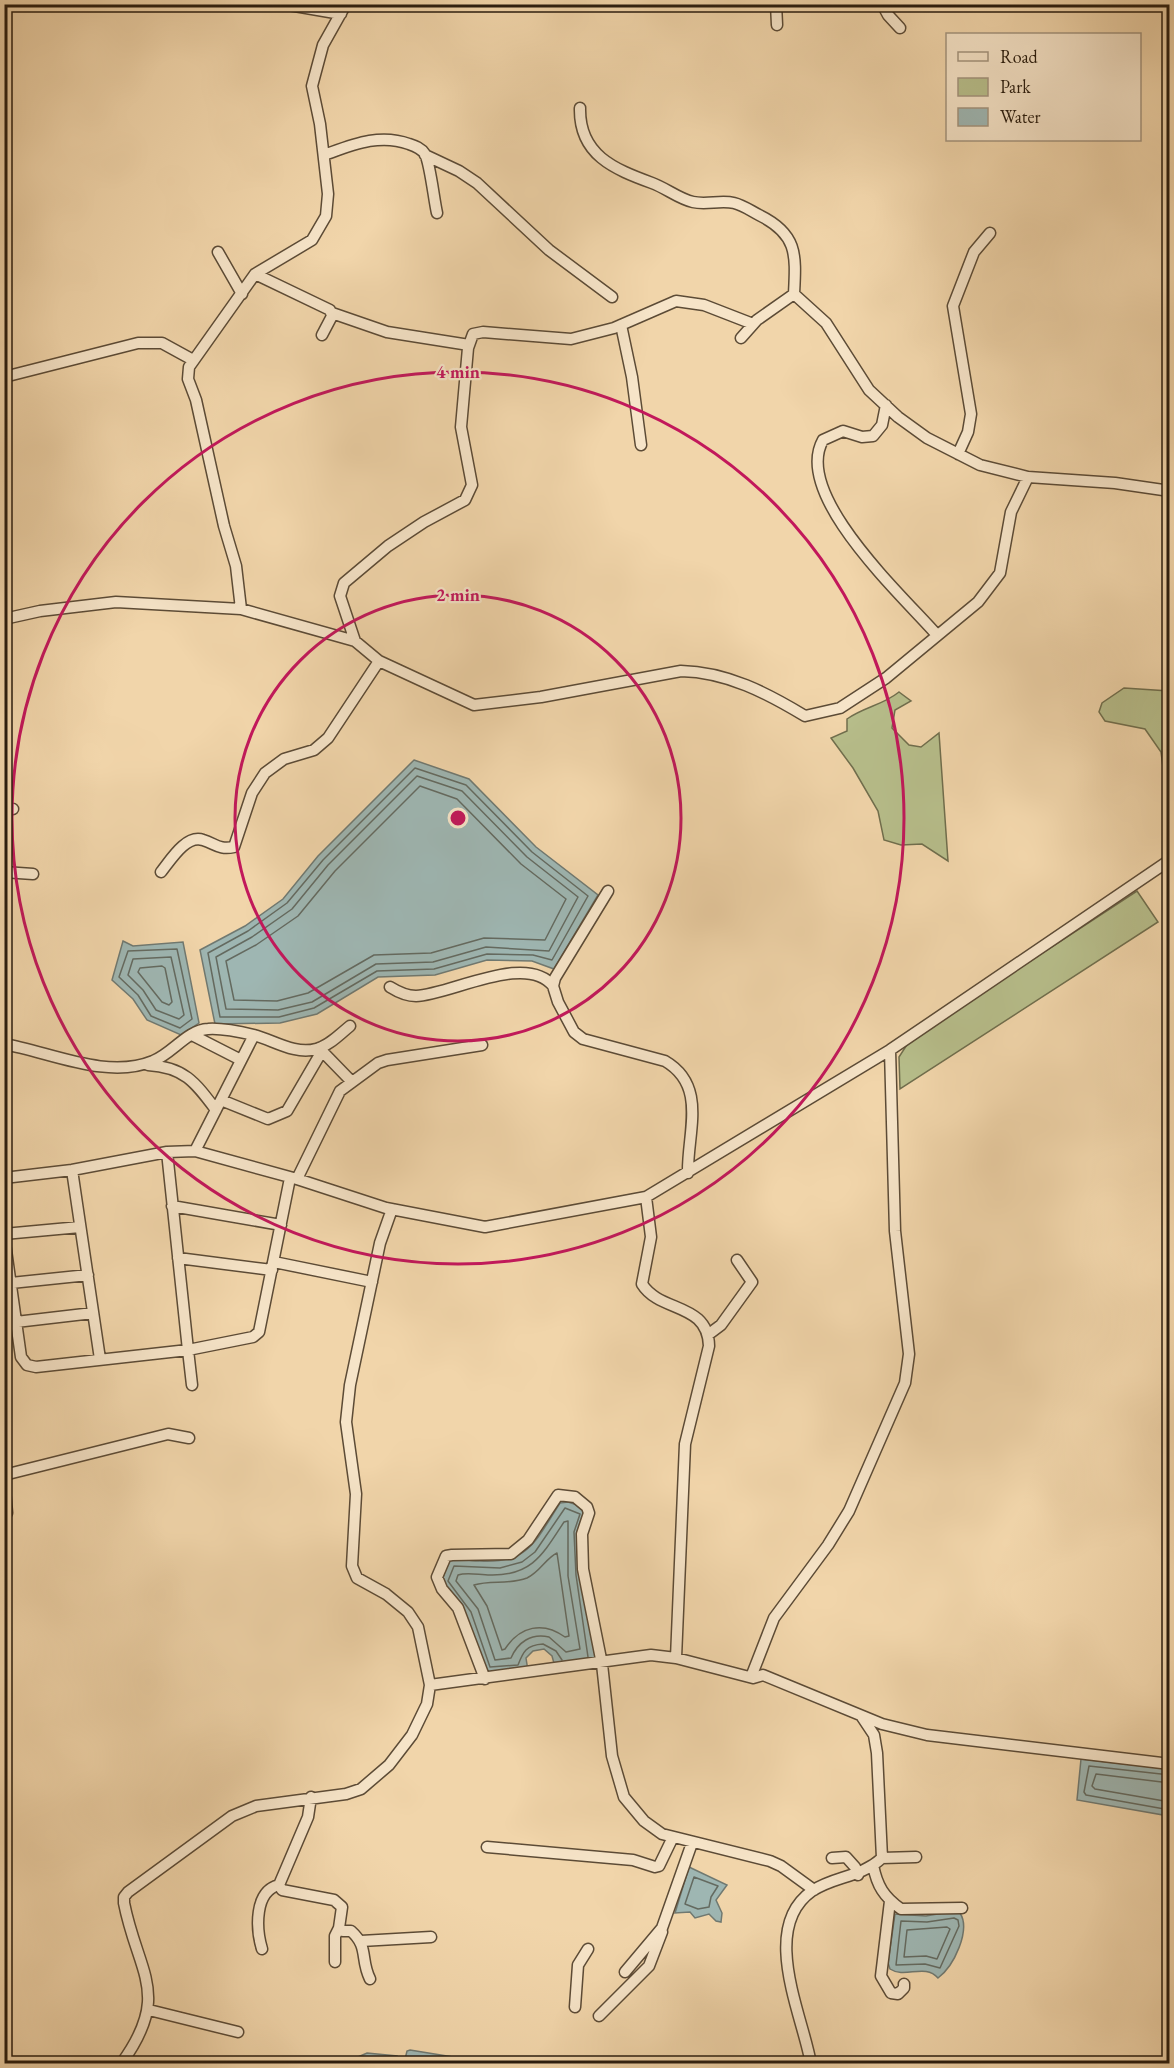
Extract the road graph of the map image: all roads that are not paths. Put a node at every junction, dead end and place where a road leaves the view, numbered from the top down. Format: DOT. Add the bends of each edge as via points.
graph roads {
  1 [pos="283,4"];
  2 [pos="776,4"];
  3 [pos="882,4"];
  4 [pos="344,9"];
  5 [pos="777,25"];
  6 [pos="900,28"];
  7 [pos="580,108"];
  8 [pos="324,155"];
  9 [pos="425,155"];
  10 [pos="437,213"];
  11 [pos="990,233"];
  12 [pos="218,252"];
  13 [pos="255,274"];
  14 [pos="242,294"];
  15 [pos="794,294"];
  16 [pos="612,297"];
  17 [pos="332,313"];
  18 [pos="753,324"];
  19 [pos="621,325"];
  20 [pos="322,335"];
  21 [pos="741,338"];
  22 [pos="469,345"];
  23 [pos="193,360"];
  24 [pos="8,376"];
  25 [pos="886,405"];
  26 [pos="641,445"];
  27 [pos="958,454"];
  28 [pos="1028,477"];
  29 [pos="1170,491"];
  30 [pos="241,609"];
  31 [pos="4,619"];
  32 [pos="937,635"];
  33 [pos="355,641"];
  34 [pos="379,661"];
  35 [pos="1170,861"];
  36 [pos="4,872"];
  37 [pos="161,872"];
  38 [pos="33,874"];
  39 [pos="608,891"];
  40 [pos="553,986"];
  41 [pos="390,987"];
  42 [pos="350,1026"];
  43 [pos="192,1035"];
  44 [pos="254,1035"];
  45 [pos="4,1044"];
  46 [pos="482,1045"];
  47 [pos="320,1049"];
  48 [pos="890,1050"];
  49 [pos="241,1060"];
  50 [pos="145,1064"];
  51 [pos="352,1082"];
  52 [pos="218,1105"];
  53 [pos="195,1151"];
  54 [pos="167,1152"];
  55 [pos="72,1170"];
  56 [pos="688,1173"];
  57 [pos="4,1178"];
  58 [pos="294,1178"];
  59 [pos="646,1197"];
  60 [pos="172,1206"];
  61 [pos="392,1209"];
  62 [pos="281,1225"];
  63 [pos="80,1227"];
  64 [pos="4,1235"];
  65 [pos="178,1258"];
  66 [pos="737,1260"];
  67 [pos="273,1266"];
  68 [pos="88,1275"];
  69 [pos="11,1282"];
  70 [pos="372,1282"];
  71 [pos="93,1313"];
  72 [pos="16,1322"];
  73 [pos="709,1334"];
  74 [pos="188,1350"];
  75 [pos="100,1359"];
  76 [pos="192,1385"];
  77 [pos="189,1438"];
  78 [pos="4,1477"];
  79 [pos="7,1513"];
  80 [pos="676,1658"];
  81 [pos="602,1664"];
  82 [pos="751,1677"];
  83 [pos="485,1679"];
  84 [pos="430,1685"];
  85 [pos="860,1714"];
  86 [pos="1170,1764"];
  87 [pos="311,1797"];
  88 [pos="673,1837"];
  89 [pos="692,1843"];
  90 [pos="487,1848"];
  91 [pos="916,1857"];
  92 [pos="832,1858"];
  93 [pos="878,1862"];
  94 [pos="858,1875"];
  95 [pos="279,1885"];
  96 [pos="814,1890"];
  97 [pos="890,1901"];
  98 [pos="962,1908"];
  99 [pos="339,1928"];
  100 [pos="662,1928"];
  101 [pos="431,1937"];
  102 [pos="361,1941"];
  103 [pos="262,1949"];
  104 [pos="588,1949"];
  105 [pos="335,1962"];
  106 [pos="625,1972"];
  107 [pos="370,1978"];
  108 [pos="904,1984"];
  109 [pos="576,2007"];
  110 [pos="149,2010"];
  111 [pos="599,2016"];
  112 [pos="238,2032"];
  113 [pos="121,2064"];
  114 [pos="812,2064"];
  1 -- 4 [label="street"];
  2 -- 5 [label="street"];
  3 -- 6 [label="street"];
  4 -- 8 [label="street" via="323,45 312,86"];
  7 -- 15 [label="street" via="579,123 594,152 617,170 690,201 734,203 784,231 796,262"];
  8 -- 9 [label="street" via="381,138 394,138"];
  8 -- 13 [label="street" via="328,194 321,226 312,240"];
  9 -- 10 [label="street"];
  9 -- 16 [label="street" via="477,183 549,250"];
  11 -- 27 [label="street" via="974,252 953,306 971,414"];
  12 -- 14 [label="street"];
  13 -- 14 [label="street"];
  13 -- 17 [label="street"];
  14 -- 23 [label="street"];
  15 -- 18 [label="street"];
  15 -- 25 [label="street" via="826,323 869,390"];
  17 -- 20 [label="street"];
  17 -- 22 [label="street" via="387,332"];
  18 -- 19 [label="street" via="704,305 676,300"];
  18 -- 21 [label="street"];
  19 -- 22 [label="street" via="563,340 478,332"];
  19 -- 26 [label="street"];
  22 -- 33 [label="street" via="461,427 472,485 470,494 460,504 388,546 344,583 340,597"];
  23 -- 24 [label="street" via="162,343 138,343"];
  23 -- 30 [label="street" via="188,379 234,554"];
  25 -- 27 [label="street" via="927,438"];
  25 -- 32 [label="street" via="882,425 873,436 843,431 824,440 817,454 820,476 825,496 841,526"];
  27 -- 28 [label="street" via="981,465"];
  28 -- 29 [label="street"];
  28 -- 32 [label="street" via="1011,512 1000,573 978,603"];
  30 -- 31 [label="street" via="116,602"];
  30 -- 33 [label="street"];
  32 -- 34 [label="street" via="886,678 840,708 805,716 770,695 703,671 681,671 474,705"];
  33 -- 34 [label="street"];
  34 -- 37 [label="street" via="328,738 314,750 284,759 265,773 252,793 234,848 222,850 194,839"];
  35 -- 48 [label="street"];
  36 -- 38 [label="street"];
  39 -- 40 [label="street"];
  40 -- 41 [label="street" via="538,976 505,974 413,996"];
  40 -- 56 [label="street" via="566,1021 584,1039 665,1061 677,1068 694,1104"];
  42 -- 47 [label="street"];
  43 -- 44 [label="street" via="207,1029"];
  43 -- 49 [label="street"];
  43 -- 50 [label="street"];
  44 -- 47 [label="street" via="299,1049"];
  44 -- 49 [label="street"];
  45 -- 50 [label="street" via="101,1066"];
  46 -- 51 [label="street" via="387,1060"];
  47 -- 51 [label="street"];
  47 -- 52 [label="street" via="287,1112 268,1119"];
  48 -- 56 [label="street"];
  48 -- 82 [label="street" via="895,1232 909,1354 905,1383 849,1511 774,1618"];
  49 -- 52 [label="street"];
  50 -- 52 [label="street" via="179,1070"];
  51 -- 58 [label="street" via="340,1091"];
  52 -- 53 [label="street"];
  53 -- 54 [label="street"];
  53 -- 58 [label="street"];
  54 -- 55 [label="street"];
  54 -- 60 [label="street"];
  55 -- 57 [label="street"];
  55 -- 63 [label="street"];
  56 -- 59 [label="street"];
  58 -- 61 [label="street"];
  58 -- 62 [label="street"];
  59 -- 61 [label="street" via="485,1227"];
  59 -- 73 [label="street" via="651,1237 642,1284 697,1318"];
  60 -- 62 [label="street"];
  60 -- 65 [label="street"];
  61 -- 70 [label="street"];
  62 -- 67 [label="street"];
  63 -- 64 [label="street"];
  63 -- 68 [label="street"];
  64 -- 69 [label="street"];
  65 -- 67 [label="street"];
  65 -- 74 [label="street"];
  66 -- 73 [label="street" via="752,1282 721,1325"];
  67 -- 70 [label="street"];
  67 -- 74 [label="street" via="257,1336"];
  68 -- 69 [label="street"];
  68 -- 71 [label="street"];
  69 -- 72 [label="street"];
  70 -- 84 [label="street" via="346,1422 356,1494 352,1566 357,1578 408,1612 418,1628"];
  71 -- 72 [label="street"];
  71 -- 75 [label="street"];
  72 -- 75 [label="street" via="21,1357 27,1365"];
  73 -- 80 [label="street" via="685,1444"];
  74 -- 75 [label="street"];
  74 -- 76 [label="street"];
  77 -- 78 [label="street" via="168,1434"];
  78 -- 79 [label="street"];
  80 -- 81 [label="street" via="634,1656"];
  80 -- 82 [label="street"];
  81 -- 83 [label="street"];
  81 -- 83 [label="street" via="584,1569 582,1534 589,1513 582,1501 563,1494 554,1500 528,1540 511,1554 446,1556 439,1570 442,1588 458,1608"];
  81 -- 88 [label="street" via="619,1785 644,1821 654,1830"];
  82 -- 85 [label="street" via="763,1675"];
  83 -- 84 [label="street"];
  84 -- 87 [label="street" via="427,1704 412,1735 370,1783 345,1794"];
  85 -- 86 [label="street" via="927,1735"];
  85 -- 93 [label="street" via="871,1728 877,1753"];
  87 -- 95 [label="street" via="308,1817"];
  87 -- 110 [label="street" via="256,1806 232,1816 124,1897 144,1964"];
  88 -- 89 [label="street"];
  88 -- 90 [label="street" via="655,1867 633,1860"];
  89 -- 96 [label="street" via="770,1861"];
  89 -- 100 [label="street"];
  91 -- 93 [label="street"];
  92 -- 94 [label="street" via="846,1857"];
  93 -- 94 [label="street"];
  93 -- 97 [label="street" via="876,1882"];
  94 -- 96 [label="street"];
  95 -- 99 [label="street" via="282,1890 334,1900 342,1907"];
  95 -- 103 [label="street" via="270,1887 260,1910 257,1926"];
  96 -- 114 [label="street" via="801,1900 795,1912 789,1928 787,1956 789,1979"];
  97 -- 98 [label="street" via="910,1910"];
  97 -- 108 [label="street" via="881,1976 891,1993 898,1994"];
  99 -- 102 [label="street" via="351,1931"];
  99 -- 105 [label="street" via="335,1936"];
  100 -- 106 [label="street"];
  100 -- 111 [label="street" via="649,1966"];
  101 -- 102 [label="street"];
  102 -- 107 [label="street"];
  104 -- 109 [label="street" via="578,1965"];
  110 -- 112 [label="street"];
  110 -- 113 [label="street" via="141,2032"];
}
